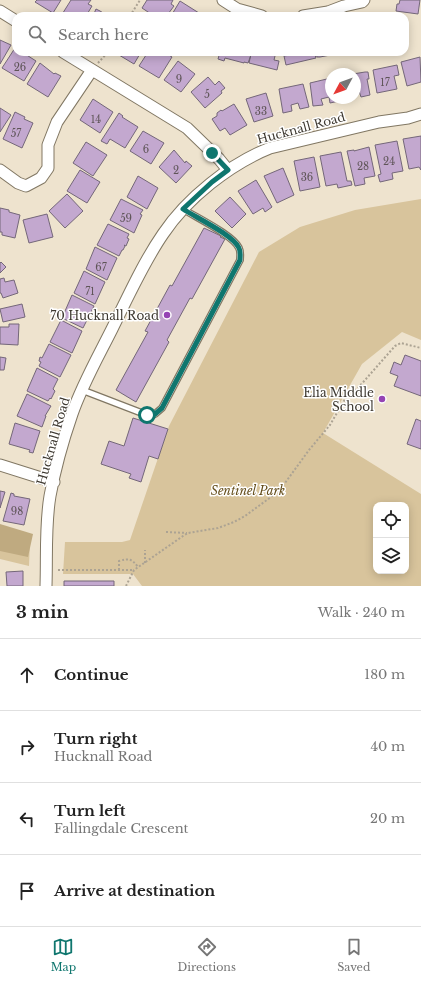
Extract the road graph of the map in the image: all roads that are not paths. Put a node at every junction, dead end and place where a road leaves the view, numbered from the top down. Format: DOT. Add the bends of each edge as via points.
graph roads {
  1 [pos="223,0"];
  2 [pos="364,0"];
  3 [pos="0,11"];
  4 [pos="248,12"];
  5 [pos="328,12"];
  6 [pos="12,19"];
  7 [pos="69,56"];
  8 [pos="92,70"];
  9 [pos="421,114"];
  10 [pos="0,170"];
  11 [pos="228,170"];
  12 [pos="183,209"];
  13 [pos="82,390"];
  14 [pos="0,465"];
  15 [pos="54,482"];
  16 [pos="46,586"];
  1 -- 4 [label="street"];
  2 -- 5 [label="street"];
  3 -- 6 [label="street"];
  7 -- 8 [label="street"];
  8 -- 10 [label="street" via="57,122 48,145 48,168 41,178 26,186"];
  8 -- 11 [label="street" via="187,128"];
  9 -- 11 [label="street, Hucknall Road" via="270,148"];
  11 -- 12 [label="street, Hucknall Road"];
  12 -- 13 [label="street, Hucknall Road" via="147,259"];
  12 -- 13 [label="lane" via="235,242 240,250 240,260 162,408 155,414 147,415"];
  13 -- 15 [label="street, Hucknall Road" via="72,414"];
  14 -- 15 [label="street"];
  15 -- 16 [label="street, Hucknall Road" via="48,508"];
}
